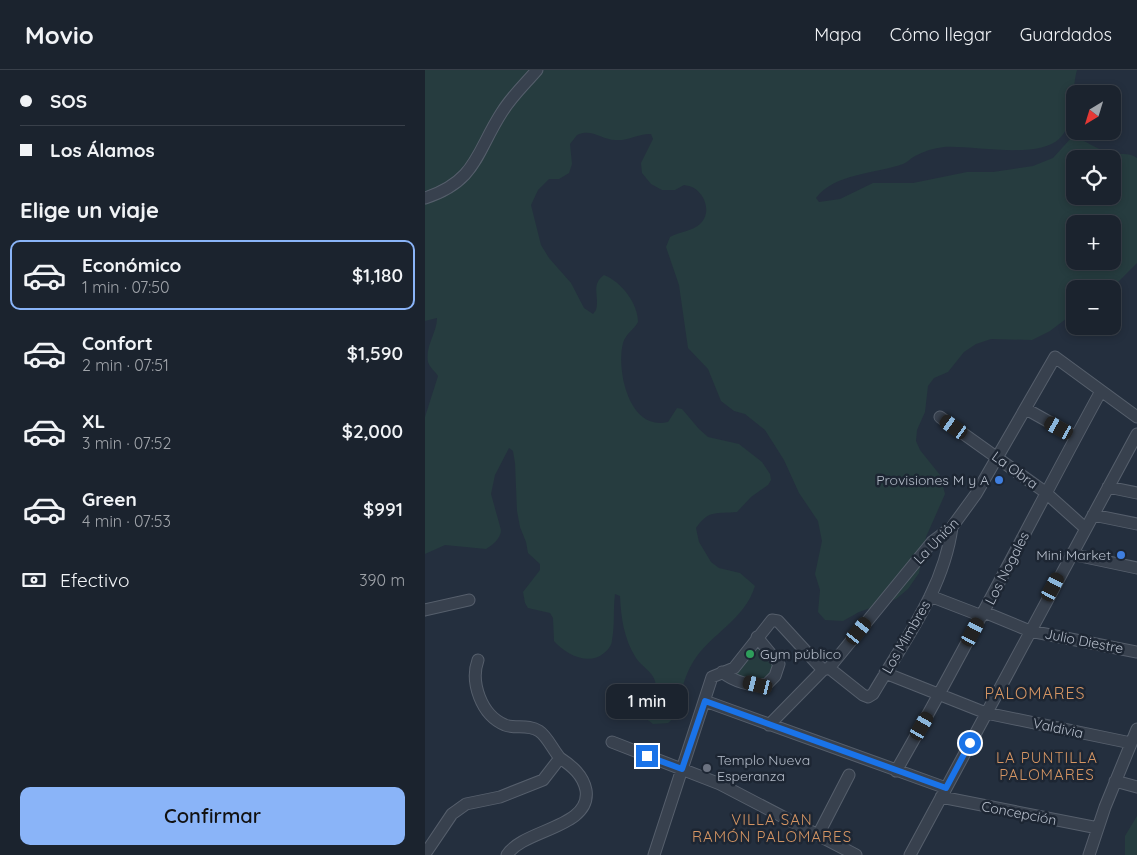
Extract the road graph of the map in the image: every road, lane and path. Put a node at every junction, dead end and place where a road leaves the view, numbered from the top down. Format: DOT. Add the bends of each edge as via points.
graph roads {
  1 [pos="537,70"];
  2 [pos="425,198"];
  3 [pos="1101,391"];
  4 [pos="1026,409"];
  5 [pos="940,417"];
  6 [pos="1137,417"];
  7 [pos="1137,434"];
  8 [pos="1076,437"];
  9 [pos="998,457"];
  10 [pos="1108,487"];
  11 [pos="1045,492"];
  12 [pos="1137,492"];
  13 [pos="1093,515"];
  14 [pos="1137,524"];
  15 [pos="952,527"];
  16 [pos="1085,528"];
  17 [pos="1071,554"];
  18 [pos="1137,568"];
  19 [pos="930,596"];
  20 [pos="469,600"];
  21 [pos="425,610"];
  22 [pos="983,614"];
  23 [pos="1030,631"];
  24 [pos="757,637"];
  25 [pos="1137,652"];
  26 [pos="478,660"];
  27 [pos="826,669"];
  28 [pos="722,672"];
  29 [pos="885,673"];
  30 [pos="940,696"];
  31 [pos="705,701"];
  32 [pos="986,713"];
  33 [pos="769,725"];
  34 [pos="1137,729"];
  35 [pos="612,742"];
  36 [pos="1131,743"];
  37 [pos="560,758"];
  38 [pos="682,769"];
  39 [pos="897,771"];
  40 [pos="849,775"];
  41 [pos="1115,781"];
  42 [pos="1137,786"];
  43 [pos="944,793"];
  44 [pos="1097,828"];
  45 [pos="818,835"];
  46 [pos="425,854"];
  47 [pos="507,855"];
  48 [pos="654,855"];
  49 [pos="856,855"];
  50 [pos="910,855"];
  51 [pos="1089,855"];
  1 -- 2 [label="street" via="505,107 466,174 447,189"];
  3 -- 4 [label="street, La Unión" via="1055,357"];
  3 -- 6 [label="street"];
  3 -- 8 [label="street, Los Nogales"];
  4 -- 8 [label="street"];
  4 -- 9 [label="street, La Unión"];
  5 -- 9 [label="street, La Obra"];
  7 -- 10 [label="street"];
  8 -- 11 [label="street, Los Nogales"];
  9 -- 11 [label="street, La Obra"];
  9 -- 15 [label="street, La Unión"];
  10 -- 12 [label="street"];
  10 -- 13 [label="street"];
  11 -- 16 [label="street, La Obra"];
  11 -- 22 [label="street, Los Nogales"];
  13 -- 14 [label="street"];
  13 -- 16 [label="street"];
  15 -- 19 [label="street, Los Mimbres" via="944,567"];
  15 -- 27 [label="street, La Unión" via="931,542"];
  16 -- 17 [label="street"];
  17 -- 18 [label="street"];
  17 -- 23 [label="street"];
  19 -- 22 [label="street, Julio Diestre"];
  19 -- 29 [label="street, Los Mimbres"];
  20 -- 21 [label="street"];
  22 -- 23 [label="street, Julio Diestre"];
  22 -- 30 [label="street, Los Nogales"];
  23 -- 25 [label="street, Julio Diestre"];
  23 -- 32 [label="street"];
  24 -- 27 [label="street" via="773,620 778,621"];
  24 -- 28 [label="street" via="734,668"];
  24 -- 28 [label="street" via="779,664 767,684 730,678"];
  26 -- 37 [label="street" via="474,677 476,686 493,717 504,725 537,730"];
  27 -- 29 [label="street, Los Mimbres" via="868,697"];
  27 -- 33 [label="street, La Unión"];
  28 -- 31 [label="street" via="712,677"];
  29 -- 30 [label="street, Valdivia"];
  30 -- 32 [label="street, Valdivia"];
  30 -- 39 [label="street, Los Nogales"];
  31 -- 33 [label="street, Concepción"];
  31 -- 38 [label="street"];
  32 -- 36 [label="street, Valdivia"];
  32 -- 43 [label="street"];
  33 -- 39 [label="street, Concepción"];
  34 -- 36 [label="street"];
  35 -- 38 [label="street"];
  36 -- 41 [label="street"];
  37 -- 46 [label="street" via="543,780 500,798 466,804 452,814"];
  37 -- 47 [label="street" via="583,780 586,802 570,820 521,841"];
  38 -- 45 [label="street" via="720,784"];
  38 -- 48 [label="street"];
  39 -- 43 [label="street, Concepción"];
  40 -- 45 [label="street"];
  41 -- 42 [label="street"];
  41 -- 44 [label="street"];
  43 -- 44 [label="street, Concepción"];
  43 -- 50 [label="street"];
  44 -- 51 [label="street"];
  45 -- 49 [label="street"];
}
